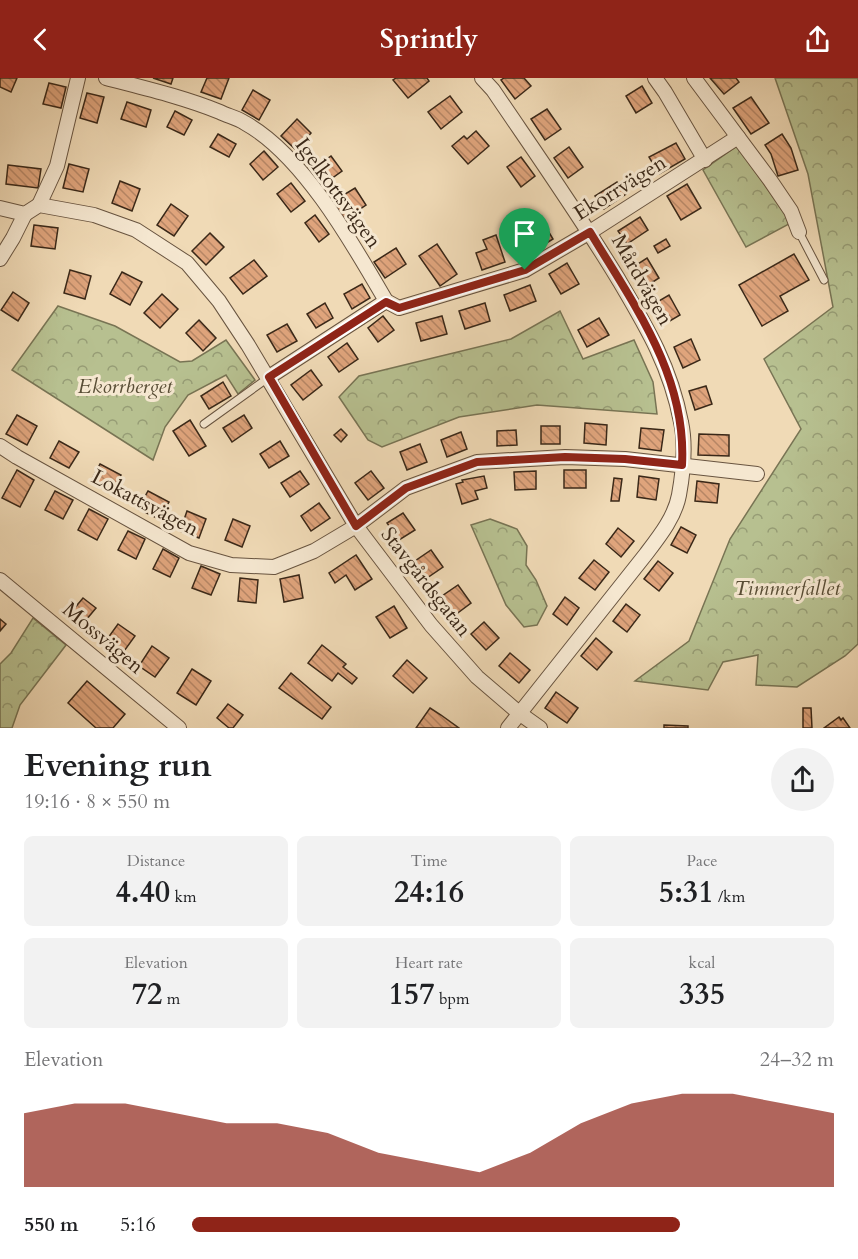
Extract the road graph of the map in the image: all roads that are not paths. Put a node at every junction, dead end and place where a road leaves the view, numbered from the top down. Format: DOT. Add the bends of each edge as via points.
graph roads {
  1 [pos="78,78"];
  2 [pos="106,78"];
  3 [pos="482,78"];
  4 [pos="655,78"];
  5 [pos="694,78"];
  6 [pos="738,137"];
  7 [pos="705,160"];
  8 [pos="39,205"];
  9 [pos="0,208"];
  10 [pos="25,214"];
  11 [pos="590,232"];
  12 [pos="799,232"];
  13 [pos="0,259"];
  14 [pos="824,280"];
  15 [pos="386,302"];
  16 [pos="269,377"];
  17 [pos="204,424"];
  18 [pos="0,446"];
  19 [pos="682,465"];
  20 [pos="757,474"];
  21 [pos="356,526"];
  22 [pos="0,580"];
  23 [pos="519,714"];
  24 [pos="179,728"];
  25 [pos="508,728"];
  26 [pos="540,728"];
  1 -- 8 [label="street" via="57,166"];
  2 -- 15 [label="street, Igelkottsvägen" via="189,100 245,123 280,148 358,253"];
  3 -- 11 [label="street, Mårdvägen"];
  4 -- 7 [label="street"];
  5 -- 6 [label="street"];
  6 -- 7 [label="street, Ekorrvägen"];
  6 -- 12 [label="street" via="791,211"];
  7 -- 11 [label="street, Ekorrvägen"];
  8 -- 10 [label="street"];
  8 -- 16 [label="street, Stavgårdsgatan" via="94,215 136,230 187,262 219,301"];
  9 -- 10 [label="street"];
  10 -- 13 [label="street"];
  11 -- 15 [label="street, Ekorrvägen" via="525,270 399,308"];
  11 -- 19 [label="street, Mårdvägen" via="652,337 672,384 682,424"];
  12 -- 14 [label="lane"];
  15 -- 16 [label="street"];
  16 -- 17 [label="lane"];
  16 -- 21 [label="street, Stavgårdsgatan"];
  18 -- 21 [label="street, Lokattsvägen" via="189,553 231,565 274,567 314,551"];
  19 -- 20 [label="street, Lokattsvägen"];
  19 -- 21 [label="street, Lokattsvägen" via="565,457 477,462 406,488"];
  19 -- 23 [label="street, Mårdvägen" via="679,497 666,526"];
  21 -- 23 [label="street, Stavgårdsgatan" via="431,625 477,677"];
  22 -- 24 [label="street, Mossvägen"];
  23 -- 25 [label="street, Mårdvägen"];
  23 -- 26 [label="street, Stavgårdsgatan"];
}
